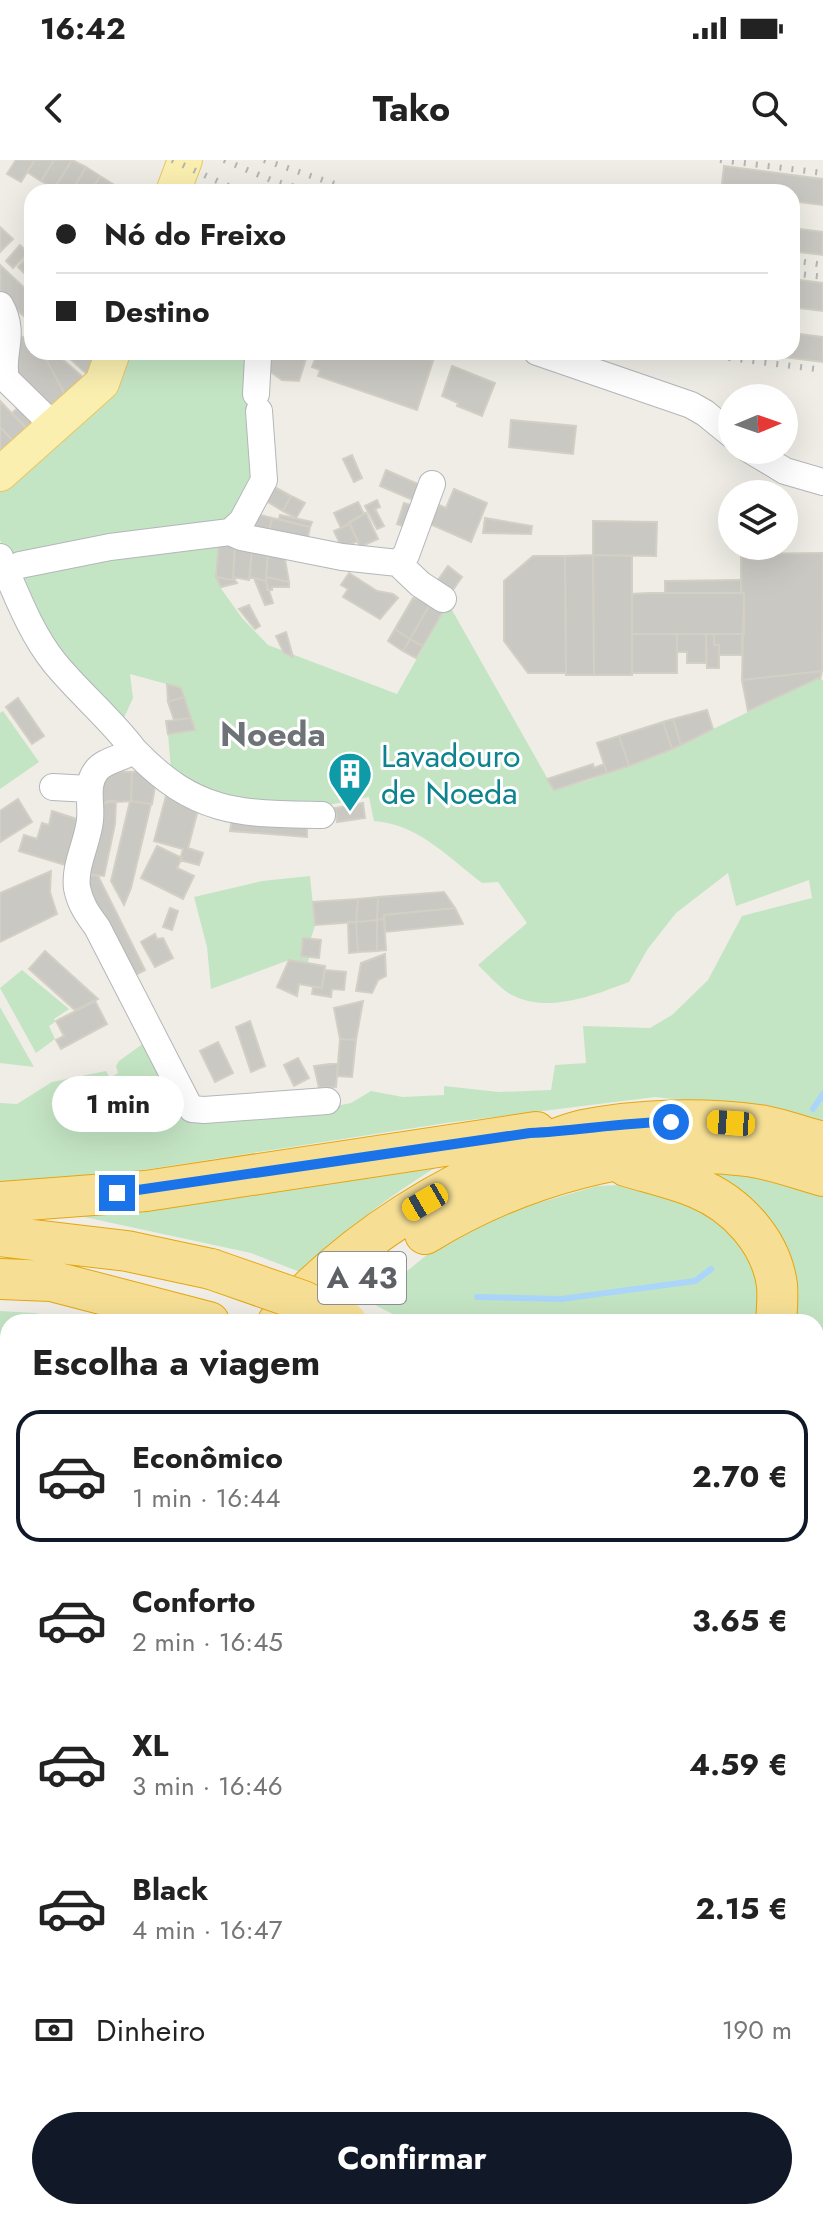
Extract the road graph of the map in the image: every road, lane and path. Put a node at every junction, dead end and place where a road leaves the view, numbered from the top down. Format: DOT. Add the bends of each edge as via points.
graph roads {
  1 [pos="185,160"];
  2 [pos="176,184"];
  3 [pos="0,305"];
  4 [pos="110,360"];
  5 [pos="258,360"];
  6 [pos="560,360"];
  7 [pos="718,424"];
  8 [pos="54,426"];
  9 [pos="773,464"];
  10 [pos="0,474"];
  11 [pos="823,482"];
  12 [pos="432,484"];
  13 [pos="230,532"];
  14 [pos="398,563"];
  15 [pos="9,564"];
  16 [pos="443,599"];
  17 [pos="134,750"];
  18 [pos="53,787"];
  19 [pos="89,789"];
  20 [pos="322,815"];
  21 [pos="327,1101"];
  22 [pos="580,1130"];
  23 [pos="823,1142"];
  24 [pos="611,1161"];
  25 [pos="823,1176"];
  26 [pos="0,1202"];
  27 [pos="0,1236"];
  28 [pos="0,1279"];
  29 [pos="182,1314"];
  30 [pos="287,1314"];
  31 [pos="327,1314"];
  32 [pos="330,1314"];
  33 [pos="776,1314"];
  1 -- 2 [label="main road"];
  3 -- 8 [label="street" via="9,338 6,379"];
  4 -- 8 [label="main road" via="102,383"];
  5 -- 13 [label="street" via="264,480 242,521"];
  6 -- 7 [label="street" via="691,405"];
  8 -- 10 [label="main road"];
  9 -- 11 [label="street"];
  12 -- 14 [label="street" via="406,555"];
  13 -- 14 [label="street" via="342,557"];
  13 -- 15 [label="street"];
  14 -- 16 [label="street"];
  15 -- 17 [label="street" via="22,608 54,661"];
  17 -- 19 [label="street" via="99,766"];
  17 -- 20 [label="street" via="186,792 218,808"];
  18 -- 19 [label="street"];
  19 -- 21 [label="street" via="90,821 77,878 80,900 192,1109"];
  22 -- 23 [label="highway, A 43" via="702,1121 760,1125"];
  22 -- 26 [label="highway" via="146,1191"];
  22 -- 30 [label="highway, A 43" via="484,1169 402,1215"];
  24 -- 25 [label="highway, A 43" via="666,1154 748,1156"];
  24 -- 31 [label="highway, A 43" via="557,1175 463,1211 373,1267"];
  24 -- 33 [label="highway" via="696,1187 741,1215 770,1260 777,1284"];
  27 -- 32 [label="highway, bridge" via="127,1251 211,1269"];
  28 -- 29 [label="highway" via="51,1281"];
}
